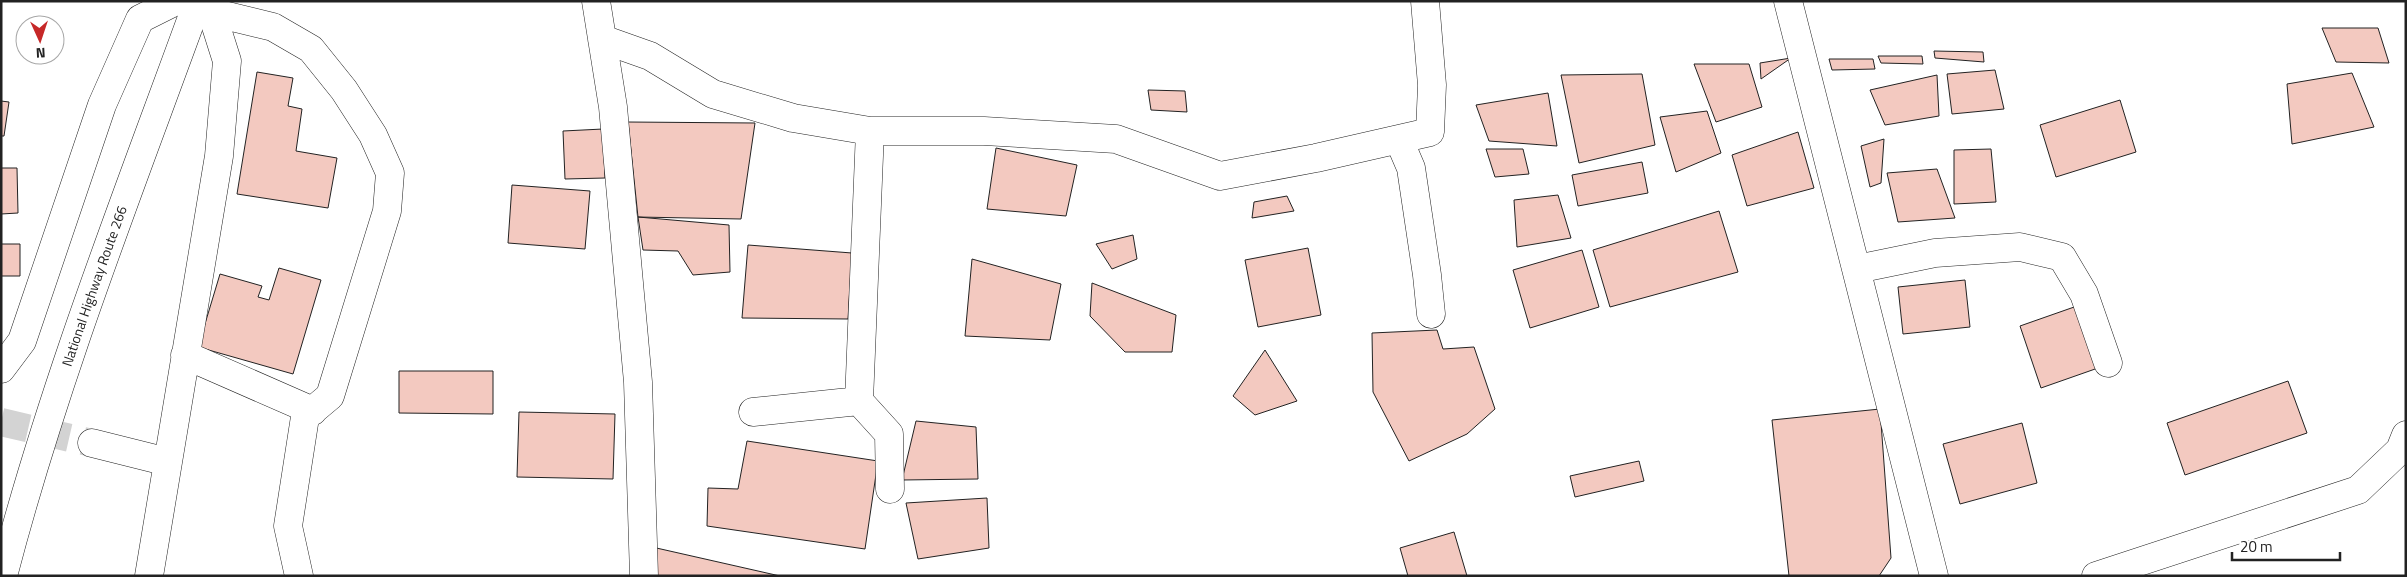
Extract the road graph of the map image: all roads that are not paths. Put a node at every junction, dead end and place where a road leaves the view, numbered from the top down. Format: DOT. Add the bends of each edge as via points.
graph roads {
  1 [pos="176,1"];
  2 [pos="596,1"];
  3 [pos="1425,1"];
  4 [pos="1788,1"];
  5 [pos="206,5"];
  6 [pos="602,39"];
  7 [pos="870,131"];
  8 [pos="1398,140"];
  9 [pos="1857,270"];
  10 [pos="1431,314"];
  11 [pos="185,355"];
  12 [pos="2108,364"];
  13 [pos="1,369"];
  14 [pos="859,401"];
  15 [pos="313,410"];
  16 [pos="752,412"];
  17 [pos="2406,435"];
  18 [pos="92,444"];
  19 [pos="168,462"];
  20 [pos="890,489"];
  21 [pos="3,576"];
  22 [pos="149,576"];
  23 [pos="299,576"];
  24 [pos="644,576"];
  25 [pos="1934,576"];
  26 [pos="2096,576"];
  1 -- 13 [label="main road" via="140,20 102,105 22,341"];
  2 -- 6 [label="main road"];
  3 -- 8 [label="main road" via="1432,84 1430,132"];
  4 -- 9 [label="main road"];
  5 -- 11 [label="main road" via="228,61 219,156"];
  5 -- 15 [label="main road" via="273,27 311,49 344,90 373,135 390,173 387,211 330,396"];
  5 -- 21 [label="main road, National Highway Route 266" via="98,277 28,484"];
  6 -- 7 [label="main road" via="650,56 713,94 792,118"];
  6 -- 24 [label="main road" via="613,107 638,382"];
  7 -- 8 [label="main road" via="984,131 1116,139 1220,176"];
  7 -- 14 [label="main road"];
  8 -- 10 [label="main road" via="1410,168"];
  9 -- 12 [label="main road" via="1935,253 2020,247 2062,257 2084,294"];
  9 -- 25 [label="main road"];
  11 -- 15 [label="main road"];
  11 -- 19 [label="main road"];
  14 -- 16 [label="main road"];
  14 -- 20 [label="main road" via="889,434"];
  15 -- 23 [label="main road" via="306,417 288,526"];
  17 -- 26 [label="main road" via="2400,450 2358,490"];
  18 -- 19 [label="main road"];
  19 -- 22 [label="main road"];
}
